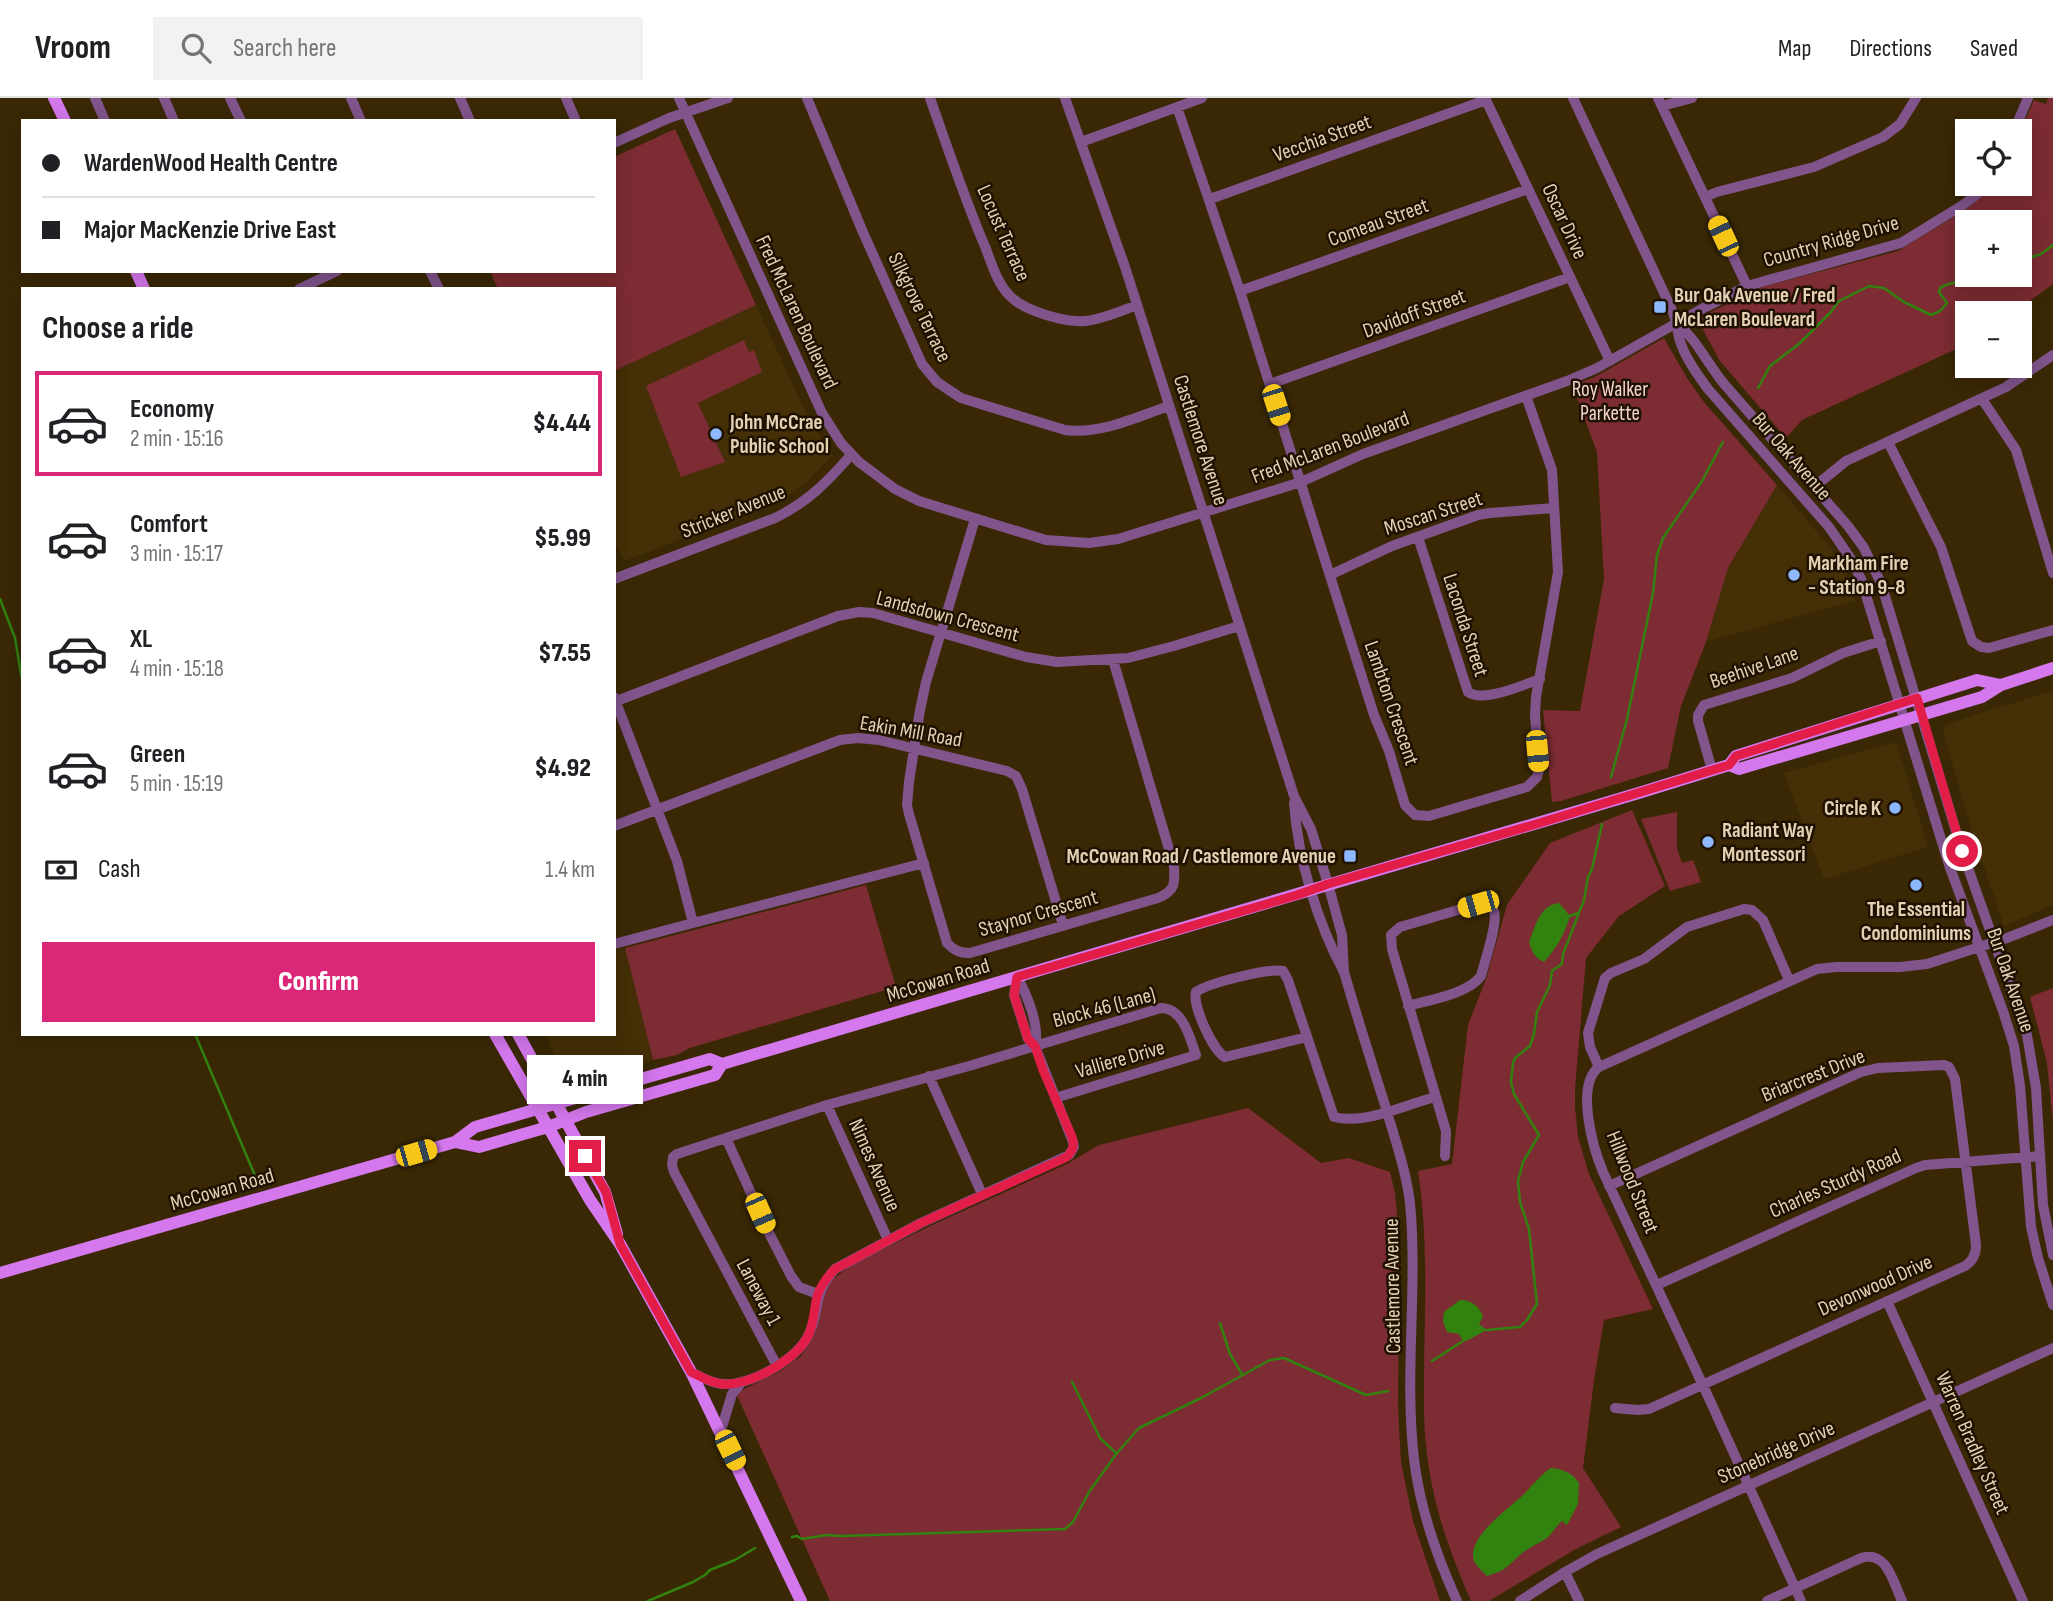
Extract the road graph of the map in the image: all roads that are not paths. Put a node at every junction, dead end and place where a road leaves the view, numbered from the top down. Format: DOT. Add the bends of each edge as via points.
graph roads {
  1 [pos="54,98"];
  2 [pos="95,98"];
  3 [pos="164,98"];
  4 [pos="230,98"];
  5 [pos="351,98"];
  6 [pos="460,98"];
  7 [pos="566,98"];
  8 [pos="679,98"];
  9 [pos="728,98"];
  10 [pos="807,98"];
  11 [pos="930,98"];
  12 [pos="1065,98"];
  13 [pos="1202,98"];
  14 [pos="1573,98"];
  15 [pos="1692,98"];
  16 [pos="1916,98"];
  17 [pos="2028,98"];
  18 [pos="1486,99"];
  19 [pos="1660,102"];
  20 [pos="1177,107"];
  21 [pos="685,112"];
  22 [pos="64,119"];
  23 [pos="104,119"];
  24 [pos="173,119"];
  25 [pos="240,119"];
  26 [pos="360,119"];
  27 [pos="469,119"];
  28 [pos="575,119"];
  29 [pos="2019,119"];
  30 [pos="616,142"];
  31 [pos="1081,142"];
  32 [pos="1528,189"];
  33 [pos="1975,196"];
  34 [pos="1705,197"];
  35 [pos="1210,199"];
  36 [pos="333,273"];
  37 [pos="1570,277"];
  38 [pos="1747,286"];
  39 [pos="303,287"];
  40 [pos="1240,291"];
  41 [pos="1138,305"];
  42 [pos="1677,323"];
  43 [pos="2053,355"];
  44 [pos="1610,361"];
  45 [pos="1270,384"];
  46 [pos="1526,396"];
  47 [pos="1982,399"];
  48 [pos="1170,406"];
  49 [pos="1888,442"];
  50 [pos="851,454"];
  51 [pos="1301,482"];
  52 [pos="1814,487"];
  53 [pos="1554,508"];
  54 [pos="1203,512"];
  55 [pos="975,519"];
  56 [pos="1418,537"];
  57 [pos="2053,573"];
  58 [pos="1330,575"];
  59 [pos="616,578"];
  60 [pos="1239,626"];
  61 [pos="2053,630"];
  62 [pos="940,632"];
  63 [pos="1881,641"];
  64 [pos="1113,660"];
  65 [pos="2053,667"];
  66 [pos="1540,680"];
  67 [pos="2001,685"];
  68 [pos="1917,698"];
  69 [pos="616,700"];
  70 [pos="616,703"];
  71 [pos="1900,704"];
  72 [pos="1922,715"];
  73 [pos="1905,720"];
  74 [pos="914,749"];
  75 [pos="1729,765"];
  76 [pos="1712,770"];
  77 [pos="1294,796"];
  78 [pos="657,809"];
  79 [pos="616,825"];
  80 [pos="924,863"];
  81 [pos="1328,884"];
  82 [pos="1312,890"];
  83 [pos="2053,919"];
  84 [pos="693,923"];
  85 [pos="1063,925"];
  86 [pos="616,943"];
  87 [pos="1994,943"];
  88 [pos="1979,947"];
  89 [pos="1344,972"];
  90 [pos="1017,977"];
  91 [pos="1789,980"];
  92 [pos="1408,1006"];
  93 [pos="496,1036"];
  94 [pos="519,1036"];
  95 [pos="1307,1037"];
  96 [pos="1035,1046"];
  97 [pos="1196,1055"];
  98 [pos="722,1064"];
  99 [pos="1599,1067"];
  100 [pos="929,1076"];
  101 [pos="1435,1097"];
  102 [pos="1055,1098"];
  103 [pos="556,1104"];
  104 [pos="827,1105"];
  105 [pos="537,1110"];
  106 [pos="1387,1111"];
  107 [pos="565,1121"];
  108 [pos="548,1127"];
  109 [pos="726,1138"];
  110 [pos="454,1142"];
  111 [pos="1445,1156"];
  112 [pos="2040,1156"];
  113 [pos="2025,1158"];
  114 [pos="672,1160"];
  115 [pos="1965,1161"];
  116 [pos="1609,1186"];
  117 [pos="982,1194"];
  118 [pos="888,1240"];
  119 [pos="620,1244"];
  120 [pos="2053,1255"];
  121 [pos="0,1273"];
  122 [pos="1657,1285"];
  123 [pos="818,1294"];
  124 [pos="1887,1301"];
  125 [pos="2053,1305"];
  126 [pos="2053,1348"];
  127 [pos="777,1366"];
  128 [pos="691,1372"];
  129 [pos="741,1382"];
  130 [pos="1703,1385"];
  131 [pos="1933,1402"];
  132 [pos="1615,1408"];
  133 [pos="721,1430"];
  134 [pos="1749,1485"];
  135 [pos="1565,1572"];
  136 [pos="1796,1588"];
  137 [pos="801,1601"];
  138 [pos="1457,1601"];
  139 [pos="1520,1601"];
  140 [pos="1579,1601"];
  141 [pos="1767,1601"];
  142 [pos="1801,1601"];
  143 [pos="1902,1601"];
  144 [pos="2023,1601"];
  1 -- 22 [label="main road"];
  2 -- 23 [label="street"];
  3 -- 24 [label="street"];
  4 -- 25 [label="street"];
  5 -- 26 [label="street"];
  6 -- 27 [label="street"];
  7 -- 28 [label="street"];
  8 -- 21 [label="street, Fred McLaren Boulevard"];
  9 -- 21 [label="street"];
  10 -- 48 [label="street, Silkgrove Terrace" via="922,364 937,382 961,398 1074,431 1104,427"];
  11 -- 41 [label="street, Locust Terrace" via="976,227 1011,297 1028,308 1076,321"];
  12 -- 31 [label="street, Castlemore Avenue"];
  13 -- 20 [label="street"];
  14 -- 42 [label="street, Bur Oak Avenue"];
  15 -- 19 [label="street"];
  16 -- 34 [label="street" via="1900,124 1874,141 1814,167"];
  17 -- 29 [label="street"];
  18 -- 32 [label="street, Oscar Drive"];
  18 -- 35 [label="street, Vecchia Street"];
  19 -- 34 [label="street"];
  20 -- 31 [label="street"];
  20 -- 35 [label="street, Lambton Crescent"];
  21 -- 30 [label="street"];
  21 -- 50 [label="street, Fred McLaren Boulevard" via="822,413"];
  31 -- 41 [label="street, Castlemore Avenue"];
  32 -- 37 [label="street, Oscar Drive"];
  32 -- 40 [label="street, Comeau Street"];
  33 -- 38 [label="street, Country Ridge Drive" via="1901,243"];
  34 -- 38 [label="street"];
  35 -- 40 [label="street, Lambton Crescent"];
  36 -- 39 [label="street"];
  37 -- 44 [label="street, Oscar Drive"];
  37 -- 45 [label="street, Davidoff Street"];
  38 -- 42 [label="street, Country Ridge Drive"];
  40 -- 45 [label="street, Lambton Crescent"];
  41 -- 48 [label="street, Castlemore Avenue"];
  42 -- 44 [label="street, Fred McLaren Boulevard"];
  42 -- 52 [label="street, Bur Oak Avenue" via="1690,334 1714,373"];
  42 -- 63 [label="street, Bur Oak Avenue" via="1680,340 1708,389 1852,559"];
  43 -- 47 [label="street"];
  44 -- 46 [label="street, Fred McLaren Boulevard"];
  45 -- 51 [label="street, Lambton Crescent"];
  46 -- 51 [label="street, Fred McLaren Boulevard" via="1363,454"];
  46 -- 53 [label="street, Lambton Crescent" via="1551,465"];
  47 -- 49 [label="street"];
  47 -- 57 [label="street" via="2016,450"];
  48 -- 54 [label="street, Castlemore Avenue"];
  49 -- 52 [label="street" via="1840,464"];
  49 -- 61 [label="street" via="1947,563 1972,641 1989,648"];
  50 -- 55 [label="street, Fred McLaren Boulevard" via="895,489"];
  50 -- 59 [label="street, Stricker Avenue" via="796,508"];
  51 -- 54 [label="street, Fred McLaren Boulevard"];
  51 -- 58 [label="street, Lambton Crescent"];
  52 -- 68 [label="street, Bur Oak Avenue" via="1874,566"];
  53 -- 56 [label="street, Moscan Street" via="1490,513"];
  53 -- 66 [label="street, Lambton Crescent" via="1558,572"];
  54 -- 55 [label="street, Fred McLaren Boulevard" via="1118,539 1089,543 1046,540"];
  54 -- 60 [label="street, Castlemore Avenue"];
  55 -- 62 [label="street, Staynor Crescent"];
  56 -- 58 [label="street, Moscan Street"];
  56 -- 66 [label="street, Laconda Street" via="1468,692 1485,696"];
  58 -- 66 [label="street, Lambton Crescent" via="1405,805 1415,815 1429,816 1533,783 1539,770 1535,715"];
  60 -- 64 [label="street, Landsdown Crescent"];
  60 -- 77 [label="street, Castlemore Avenue"];
  62 -- 64 [label="street, Landsdown Crescent" via="1057,662"];
  62 -- 69 [label="street, Landsdown Crescent" via="873,613 838,616"];
  62 -- 74 [label="street, Staynor Crescent"];
  63 -- 71 [label="street, Bur Oak Avenue"];
  63 -- 76 [label="street, Beehive Lane" via="1843,653 1792,678 1704,705 1698,721"];
  64 -- 85 [label="street, Staynor Crescent" via="1174,866 1174,883 1158,898"];
  65 -- 67 [label="main road, McCowan Road"];
  67 -- 68 [label="main road, McCowan Road" via="1977,680"];
  67 -- 72 [label="main road, McCowan Road" via="1982,697"];
  68 -- 71 [label="main road, McCowan Road"];
  68 -- 72 [label="street, Bur Oak Avenue"];
  70 -- 78 [label="street, Landsdown Crescent"];
  71 -- 73 [label="street, Bur Oak Avenue"];
  71 -- 75 [label="main road, McCowan Road" via="1736,756"];
  72 -- 73 [label="main road, McCowan Road"];
  72 -- 87 [label="street, Bur Oak Avenue"];
  73 -- 75 [label="main road, McCowan Road" via="1739,769"];
  73 -- 88 [label="street, Bur Oak Avenue"];
  74 -- 78 [label="street, Eakin Mill Road" via="866,738 840,740"];
  74 -- 80 [label="street, Staynor Crescent" via="907,805"];
  74 -- 85 [label="street, Eakin Mill Road" via="1016,776"];
  75 -- 76 [label="main road, McCowan Road"];
  76 -- 81 [label="main road, McCowan Road"];
  77 -- 81 [label="street, Castlemore Avenue" via="1311,829"];
  77 -- 82 [label="street, Castlemore Avenue" via="1296,831"];
  78 -- 79 [label="street, Eakin Mill Road"];
  78 -- 84 [label="street, Landsdown Crescent"];
  80 -- 84 [label="street"];
  80 -- 85 [label="street, Staynor Crescent" via="953,950 970,953"];
  81 -- 82 [label="main road, McCowan Road"];
  81 -- 89 [label="street, Castlemore Avenue" via="1342,935"];
  82 -- 89 [label="street, Castlemore Avenue" via="1327,941"];
  82 -- 90 [label="main road, McCowan Road"];
  83 -- 87 [label="street"];
  84 -- 86 [label="street"];
  87 -- 88 [label="street"];
  87 -- 112 [label="street, Bur Oak Avenue" via="2030,1051"];
  88 -- 91 [label="street" via="1927,964 1826,967"];
  88 -- 113 [label="street, Bur Oak Avenue" via="2014,1046"];
  89 -- 106 [label="street, Castlemore Avenue"];
  90 -- 96 [label="street" via="1014,995 1028,1039"];
  90 -- 98 [label="main road, McCowan Road"];
  91 -- 99 [label="street"];
  91 -- 99 [label="street" via="1763,920 1752,910 1687,927 1648,957 1605,978 1588,1032"];
  92 -- 92 [label="street" via="1469,988 1478,980 1495,924 1493,908 1478,904 1395,930 1390,942"];
  92 -- 101 [label="street"];
  93 -- 105 [label="main road"];
  94 -- 103 [label="main road"];
  95 -- 95 [label="street" via="1283,971 1264,971 1196,992 1195,1002 1216,1049 1225,1057"];
  95 -- 106 [label="street" via="1334,1117 1359,1119"];
  96 -- 97 [label="street, Block 46 (Lane)" via="1166,1008 1179,1016"];
  96 -- 100 [label="street, Block 46 (Lane)"];
  96 -- 102 [label="street"];
  97 -- 102 [label="street, Valliere Drive"];
  98 -- 103 [label="main road, McCowan Road" via="710,1059"];
  98 -- 107 [label="main road, McCowan Road" via="715,1075"];
  99 -- 116 [label="street, Hillwood Street" via="1589,1082 1589,1122"];
  100 -- 104 [label="street, Block 46 (Lane)"];
  100 -- 117 [label="street"];
  101 -- 106 [label="street"];
  101 -- 111 [label="street" via="1446,1131"];
  102 -- 117 [label="street" via="1073,1142 1072,1151"];
  103 -- 105 [label="main road, McCowan Road"];
  103 -- 107 [label="main road"];
  104 -- 109 [label="street, Block 46 (Lane)"];
  104 -- 118 [label="street, Nimes Avenue"];
  105 -- 108 [label="main road"];
  105 -- 110 [label="main road, McCowan Road" via="475,1128"];
  106 -- 138 [label="street, Castlemore Avenue" via="1410,1210 1415,1468 1429,1533"];
  107 -- 108 [label="main road, McCowan Road"];
  107 -- 119 [label="main road" via="606,1192"];
  108 -- 110 [label="main road, McCowan Road" via="479,1147"];
  108 -- 119 [label="main road"];
  109 -- 114 [label="street, Block 46 (Lane)" via="677,1154"];
  109 -- 123 [label="street" via="791,1276 799,1287"];
  110 -- 121 [label="main road, McCowan Road"];
  112 -- 113 [label="street, Charles Sturdy Road"];
  112 -- 120 [label="street, Bur Oak Avenue"];
  113 -- 115 [label="street, Charles Sturdy Road"];
  113 -- 125 [label="street, Bur Oak Avenue" via="2033,1236"];
  114 -- 127 [label="street, Laneway 1" via="674,1172"];
  115 -- 116 [label="street, Briarcrest Drive" via="1955,1079 1949,1067 1878,1068"];
  115 -- 122 [label="street, Charles Sturdy Road" via="1916,1168"];
  115 -- 124 [label="street, Devonwood Drive" via="1976,1245 1972,1260"];
  116 -- 122 [label="street, Hillwood Street"];
  117 -- 118 [label="street"];
  118 -- 123 [label="street" via="835,1269"];
  119 -- 128 [label="main road"];
  122 -- 130 [label="street, Hillwood Street"];
  123 -- 127 [label="street" via="808,1335 793,1355"];
  124 -- 130 [label="street, Devonwood Drive"];
  124 -- 131 [label="street, Warren Bradley Street"];
  126 -- 131 [label="street, Stonebridge Drive"];
  127 -- 129 [label="street"];
  128 -- 129 [label="street" via="720,1384"];
  128 -- 133 [label="main road"];
  129 -- 133 [label="street" via="732,1394"];
  130 -- 132 [label="street, Devonwood Drive" via="1649,1409"];
  130 -- 134 [label="street, Hillwood Street"];
  131 -- 134 [label="street, Stonebridge Drive"];
  131 -- 144 [label="street, Warren Bradley Street"];
  133 -- 137 [label="main road"];
  134 -- 135 [label="street, Stonebridge Drive"];
  134 -- 136 [label="street, Hillwood Street"];
  135 -- 139 [label="street, Stonebridge Drive"];
  135 -- 140 [label="street"];
  136 -- 141 [label="street"];
  136 -- 142 [label="street, Hillwood Street"];
  136 -- 143 [label="street" via="1873,1556 1886,1566"];
}
